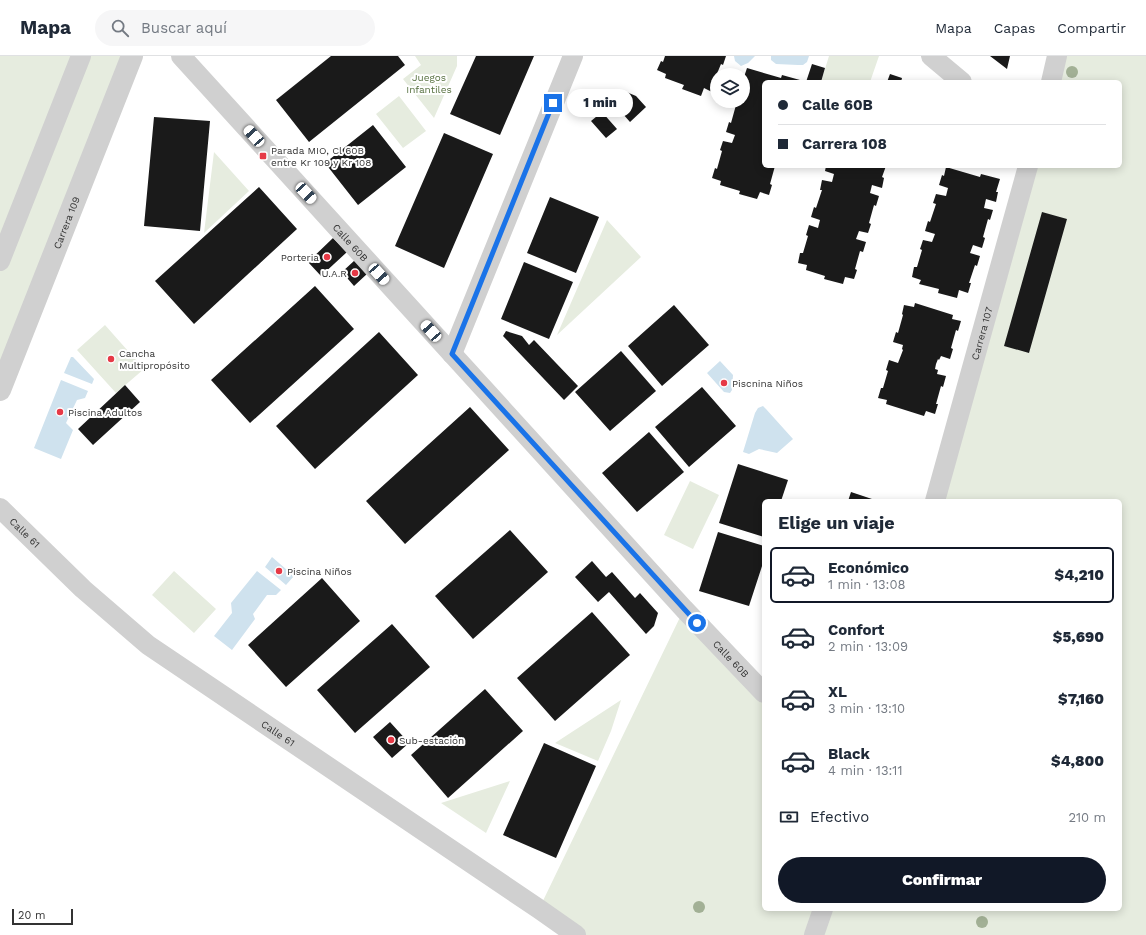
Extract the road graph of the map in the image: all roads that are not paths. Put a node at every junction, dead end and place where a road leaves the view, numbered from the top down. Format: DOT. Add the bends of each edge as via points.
graph roads {
  1 [pos="81,56"];
  2 [pos="132,56"];
  3 [pos="180,56"];
  4 [pos="573,56"];
  5 [pos="931,56"];
  6 [pos="1058,56"];
  7 [pos="960,80"];
  8 [pos="1051,80"];
  9 [pos="1027,168"];
  10 [pos="0,261"];
  11 [pos="452,354"];
  12 [pos="0,390"];
  13 [pos="936,499"];
  14 [pos="0,508"];
  15 [pos="762,691"];
  16 [pos="822,911"];
  17 [pos="576,935"];
  18 [pos="814,935"];
  1 -- 10 [label="street"];
  2 -- 12 [label="street, Carrera 109"];
  3 -- 11 [label="street, Calle 60B"];
  4 -- 11 [label="street"];
  5 -- 7 [label="street"];
  6 -- 8 [label="street"];
  9 -- 13 [label="street, Carrera 107"];
  11 -- 15 [label="street, Calle 60B"];
  14 -- 17 [label="street, Calle 61" via="83,589 148,645"];
  16 -- 18 [label="street"];
}
